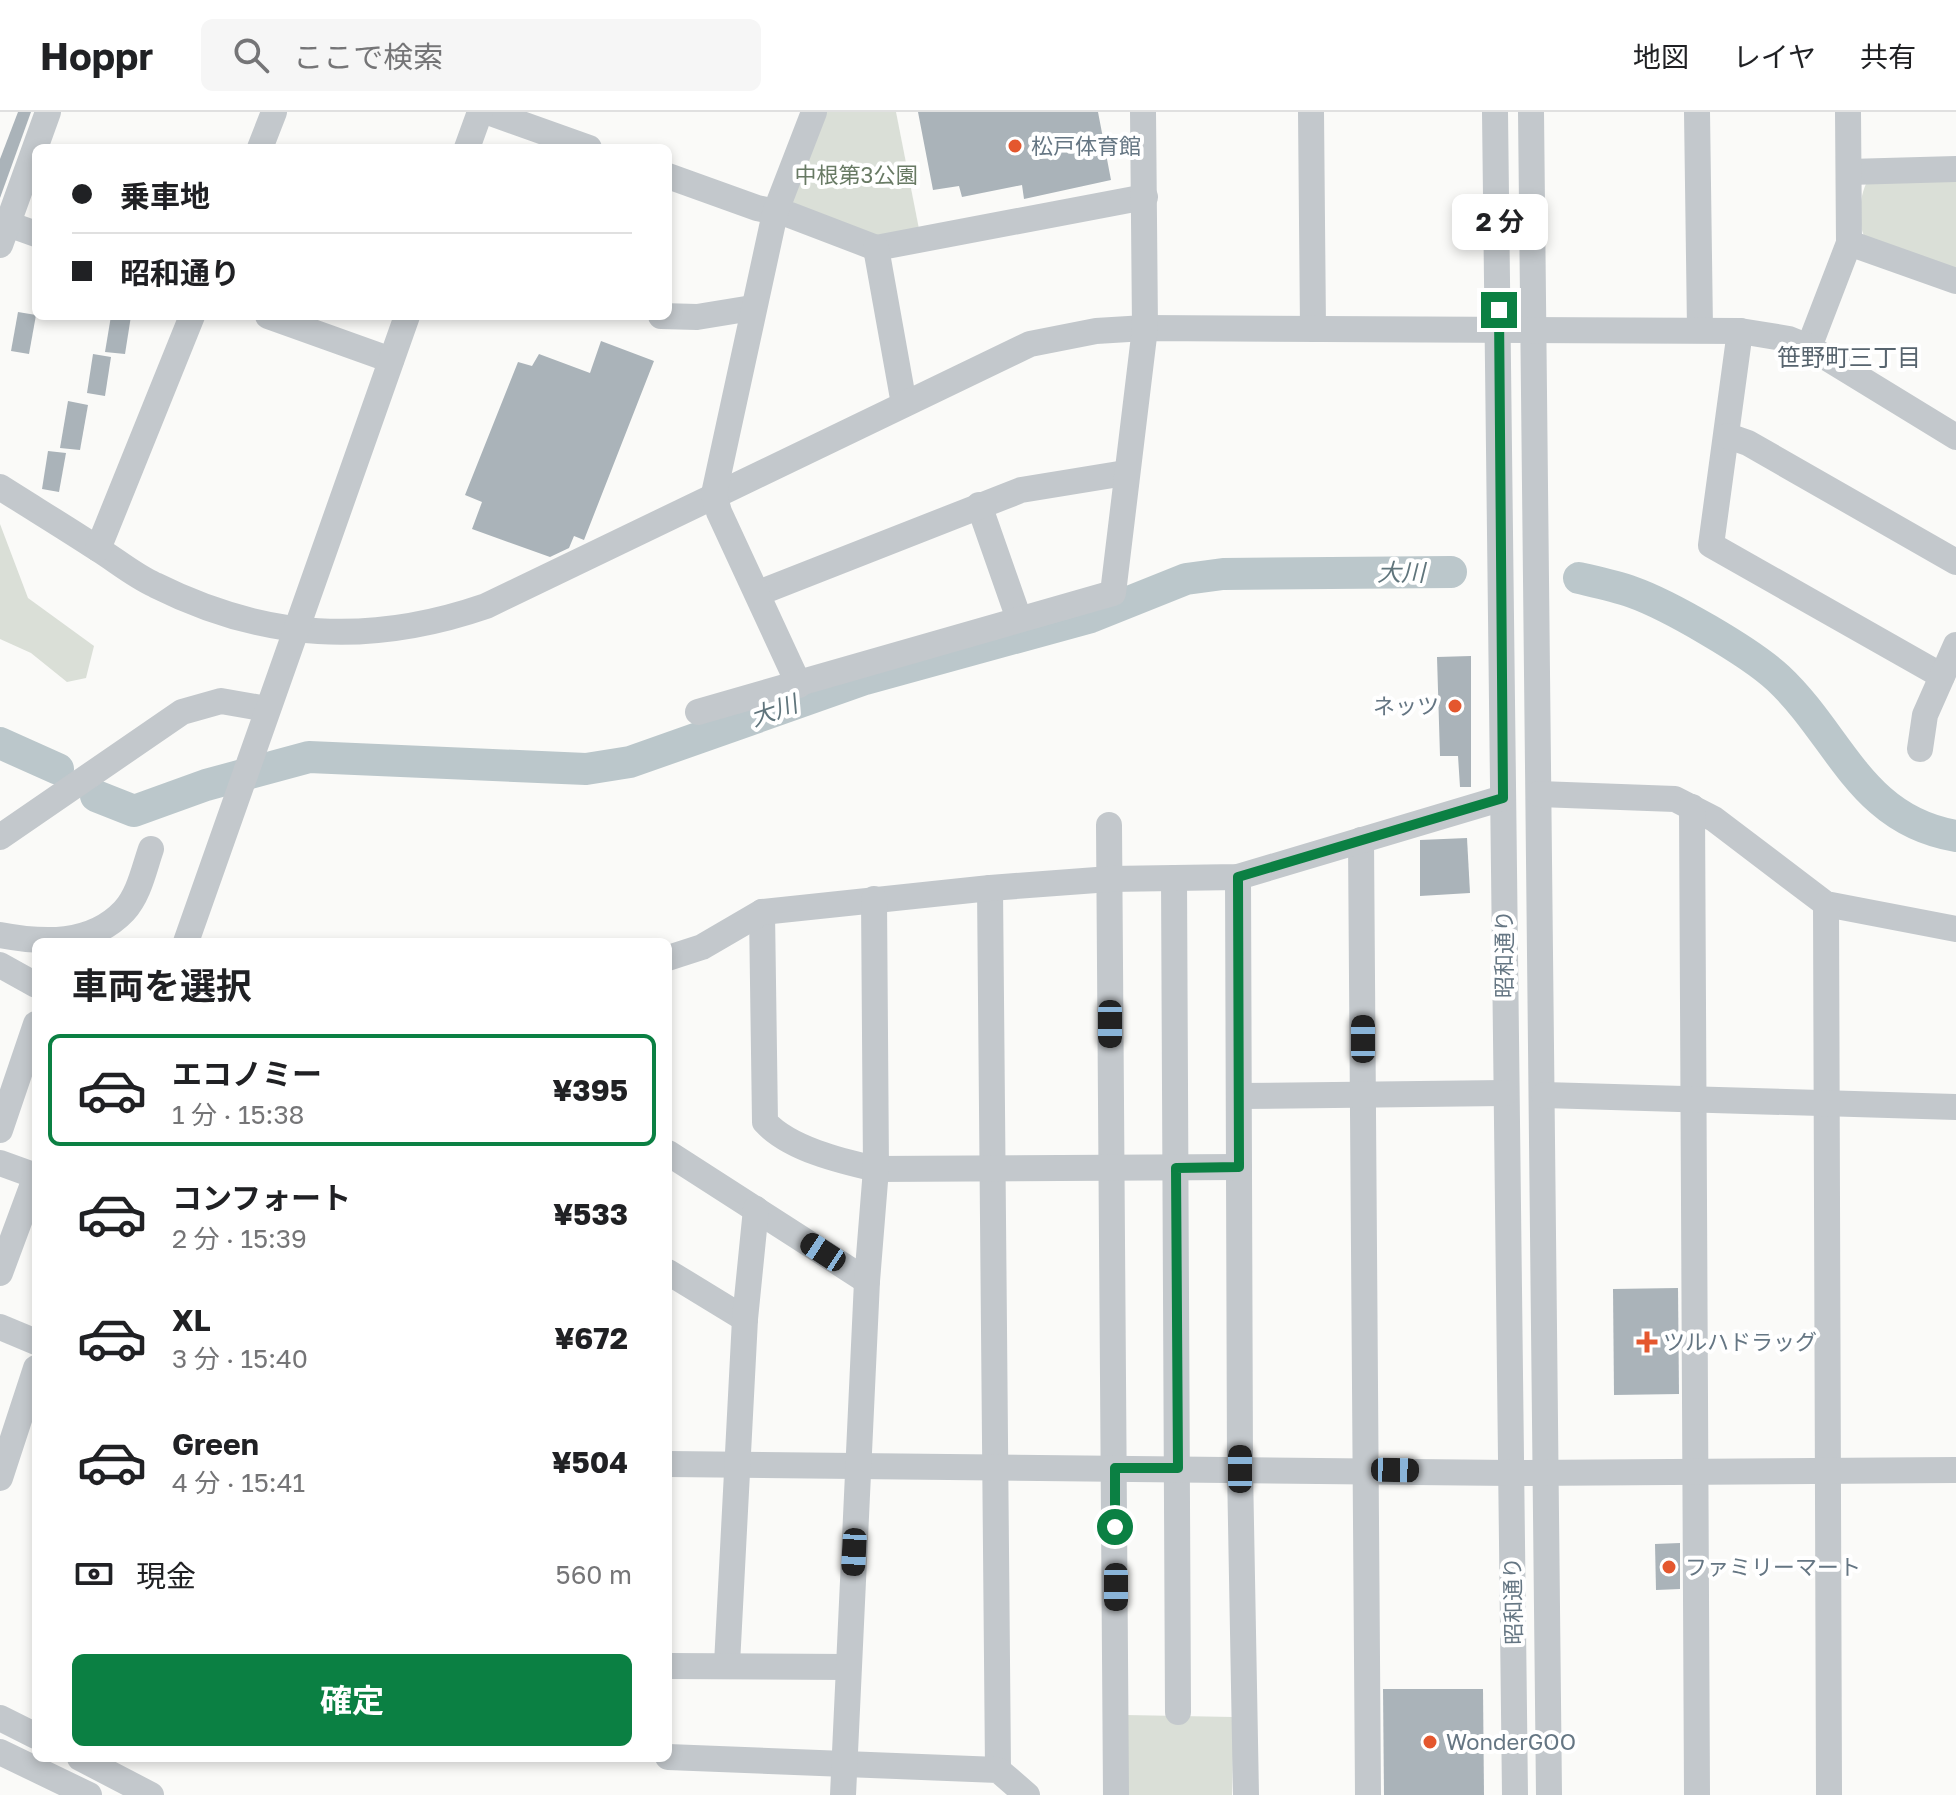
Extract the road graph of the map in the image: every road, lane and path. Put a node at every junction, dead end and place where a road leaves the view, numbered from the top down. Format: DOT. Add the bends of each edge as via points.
graph roads {
  1 [pos="48,112"];
  2 [pos="274,112"];
  3 [pos="480,112"];
  4 [pos="488,112"];
  5 [pos="814,112"];
  6 [pos="1143,112"];
  7 [pos="1311,112"];
  8 [pos="1495,112"];
  9 [pos="1531,112"];
  10 [pos="1697,112"];
  11 [pos="1848,112"];
  12 [pos="36,144"];
  13 [pos="262,144"];
  14 [pos="468,144"];
  15 [pos="578,144"];
  16 [pos="32,156"];
  17 [pos="1956,169"];
  18 [pos="1849,172"];
  19 [pos="672,177"];
  20 [pos="1145,197"];
  21 [pos="775,213"];
  22 [pos="4,234"];
  23 [pos="32,234"];
  24 [pos="1849,243"];
  25 [pos="876,248"];
  26 [pos="1956,281"];
  27 [pos="752,308"];
  28 [pos="672,316"];
  29 [pos="190,320"];
  30 [pos="279,320"];
  31 [pos="406,320"];
  32 [pos="1145,328"];
  33 [pos="1313,329"];
  34 [pos="1499,329"];
  35 [pos="1534,329"];
  36 [pos="1700,329"];
  37 [pos="1740,331"];
  38 [pos="1809,347"];
  39 [pos="391,360"];
  40 [pos="904,404"];
  41 [pos="1728,436"];
  42 [pos="1956,437"];
  43 [pos="1125,473"];
  44 [pos="0,487"];
  45 [pos="714,494"];
  46 [pos="979,505"];
  47 [pos="98,549"];
  48 [pos="1956,562"];
  49 [pos="759,593"];
  50 [pos="1019,619"];
  51 [pos="294,631"];
  52 [pos="1956,645"];
  53 [pos="1942,676"];
  54 [pos="799,685"];
  55 [pos="267,709"];
  56 [pos="698,712"];
  57 [pos="1920,749"];
  58 [pos="1539,794"];
  59 [pos="1503,798"];
  60 [pos="1692,807"];
  61 [pos="1109,825"];
  62 [pos="0,837"];
  63 [pos="1361,840"];
  64 [pos="151,849"];
  65 [pos="1238,877"];
  66 [pos="1174,878"];
  67 [pos="1110,879"];
  68 [pos="990,888"];
  69 [pos="874,899"];
  70 [pos="1826,904"];
  71 [pos="762,912"];
  72 [pos="1956,929"];
  73 [pos="0,935"];
  74 [pos="67,938"];
  75 [pos="187,938"];
  76 [pos="32,939"];
  77 [pos="672,957"];
  78 [pos="0,965"];
  79 [pos="32,983"];
  80 [pos="32,1033"];
  81 [pos="1505,1093"];
  82 [pos="1544,1095"];
  83 [pos="5,1096"];
  84 [pos="1239,1096"];
  85 [pos="1363,1096"];
  86 [pos="1692,1098"];
  87 [pos="1825,1101"];
  88 [pos="1956,1107"];
  89 [pos="0,1130"];
  90 [pos="672,1156"];
  91 [pos="0,1163"];
  92 [pos="1239,1167"];
  93 [pos="1176,1168"];
  94 [pos="876,1169"];
  95 [pos="993,1169"];
  96 [pos="1110,1169"];
  97 [pos="32,1175"];
  98 [pos="32,1187"];
  99 [pos="756,1209"];
  100 [pos="0,1273"];
  101 [pos="672,1274"];
  102 [pos="867,1281"];
  103 [pos="745,1319"];
  104 [pos="0,1327"];
  105 [pos="32,1340"];
  106 [pos="32,1380"];
  107 [pos="738,1463"];
  108 [pos="672,1464"];
  109 [pos="2,1466"];
  110 [pos="857,1466"];
  111 [pos="995,1467"];
  112 [pos="1115,1468"];
  113 [pos="1178,1468"];
  114 [pos="1240,1469"];
  115 [pos="1366,1470"];
  116 [pos="1956,1470"];
  117 [pos="1693,1471"];
  118 [pos="1827,1471"];
  119 [pos="1545,1472"];
  120 [pos="1511,1473"];
  121 [pos="727,1664"];
  122 [pos="672,1666"];
  123 [pos="848,1667"];
  124 [pos="1178,1712"];
  125 [pos="0,1718"];
  126 [pos="32,1733"];
  127 [pos="0,1752"];
  128 [pos="672,1757"];
  129 [pos="90,1762"];
  130 [pos="844,1764"];
  131 [pos="998,1770"];
  132 [pos="89,1795"];
  133 [pos="151,1795"];
  134 [pos="843,1795"];
  135 [pos="1027,1795"];
  136 [pos="1116,1795"];
  137 [pos="1246,1795"];
  138 [pos="1368,1795"];
  139 [pos="1515,1795"];
  140 [pos="1549,1795"];
  141 [pos="1697,1795"];
  142 [pos="1829,1795"];
  1 -- 12 [label="street"];
  2 -- 13 [label="street"];
  3 -- 14 [label="street"];
  4 -- 15 [label="street"];
  5 -- 21 [label="street"];
  6 -- 20 [label="street"];
  7 -- 33 [label="street"];
  8 -- 34 [label="street, 昭和通り"];
  9 -- 35 [label="street, 昭和通り"];
  10 -- 36 [label="street"];
  11 -- 18 [label="street"];
  16 -- 22 [label="street"];
  17 -- 18 [label="street"];
  18 -- 24 [label="street"];
  19 -- 21 [label="street"];
  20 -- 25 [label="street"];
  20 -- 32 [label="street"];
  21 -- 25 [label="street"];
  21 -- 27 [label="street"];
  22 -- 23 [label="street"];
  24 -- 26 [label="street"];
  24 -- 38 [label="street"];
  25 -- 40 [label="street"];
  27 -- 28 [label="street"];
  27 -- 45 [label="street"];
  29 -- 47 [label="street"];
  30 -- 39 [label="street"];
  31 -- 39 [label="street"];
  32 -- 33 [label="street"];
  32 -- 40 [label="street" via="1030,344"];
  32 -- 43 [label="street"];
  33 -- 34 [label="street"];
  34 -- 35 [label="street"];
  34 -- 59 [label="street, 昭和通り"];
  35 -- 36 [label="street"];
  35 -- 58 [label="street, 昭和通り"];
  36 -- 37 [label="street"];
  37 -- 38 [label="street"];
  37 -- 41 [label="street"];
  38 -- 42 [label="street"];
  39 -- 51 [label="street"];
  40 -- 45 [label="street"];
  41 -- 48 [label="street"];
  41 -- 53 [label="street" via="1711,545"];
  43 -- 46 [label="street" via="1021,490"];
  43 -- 50 [label="street" via="1113,593"];
  44 -- 47 [label="street"];
  45 -- 49 [label="street"];
  45 -- 51 [label="street" via="486,606 442,621 359,632"];
  46 -- 49 [label="street"];
  46 -- 50 [label="street"];
  47 -- 51 [label="street" via="152,584 191,601"];
  49 -- 54 [label="street"];
  50 -- 54 [label="street"];
  51 -- 55 [label="street"];
  52 -- 53 [label="street"];
  53 -- 57 [label="street" via="1925,715"];
  54 -- 56 [label="street"];
  55 -- 62 [label="street" via="221,701 182,712"];
  55 -- 75 [label="street"];
  58 -- 60 [label="street" via="1675,799"];
  58 -- 82 [label="street, 昭和通り"];
  59 -- 63 [label="street"];
  59 -- 81 [label="street, 昭和通り"];
  60 -- 70 [label="street"];
  60 -- 86 [label="street"];
  61 -- 67 [label="street"];
  63 -- 65 [label="street"];
  63 -- 85 [label="street"];
  64 -- 74 [label="street" via="136,892 123,911 105,925"];
  65 -- 66 [label="street"];
  65 -- 84 [label="street"];
  66 -- 67 [label="street"];
  66 -- 93 [label="street"];
  67 -- 68 [label="street"];
  67 -- 96 [label="street"];
  68 -- 69 [label="street"];
  68 -- 95 [label="street"];
  69 -- 71 [label="street"];
  69 -- 94 [label="street"];
  70 -- 72 [label="street"];
  70 -- 87 [label="street"];
  71 -- 77 [label="street" via="702,947"];
  71 -- 94 [label="street" via="765,1122 777,1134"];
  73 -- 76 [label="street"];
  78 -- 79 [label="street"];
  80 -- 83 [label="street"];
  81 -- 85 [label="street"];
  81 -- 120 [label="street, 昭和通り"];
  82 -- 86 [label="street"];
  82 -- 119 [label="street, 昭和通り"];
  83 -- 89 [label="street"];
  84 -- 85 [label="street"];
  84 -- 92 [label="street"];
  85 -- 115 [label="street"];
  86 -- 87 [label="street"];
  86 -- 117 [label="street"];
  87 -- 88 [label="street"];
  87 -- 118 [label="street"];
  90 -- 99 [label="street"];
  91 -- 97 [label="street"];
  92 -- 93 [label="street"];
  92 -- 114 [label="street"];
  93 -- 96 [label="street"];
  93 -- 113 [label="street"];
  94 -- 95 [label="street"];
  94 -- 102 [label="street"];
  95 -- 96 [label="street"];
  95 -- 111 [label="street"];
  96 -- 112 [label="street"];
  98 -- 100 [label="street"];
  99 -- 102 [label="street"];
  99 -- 103 [label="street"];
  101 -- 103 [label="street"];
  102 -- 110 [label="street"];
  103 -- 107 [label="street"];
  104 -- 105 [label="street"];
  106 -- 109 [label="street"];
  107 -- 108 [label="street"];
  107 -- 110 [label="street"];
  107 -- 121 [label="street"];
  110 -- 111 [label="street"];
  110 -- 123 [label="street"];
  111 -- 112 [label="street"];
  111 -- 131 [label="street"];
  112 -- 113 [label="street"];
  112 -- 136 [label="street"];
  113 -- 114 [label="street"];
  113 -- 124 [label="street"];
  114 -- 115 [label="street"];
  114 -- 137 [label="street"];
  115 -- 120 [label="street"];
  115 -- 138 [label="street"];
  116 -- 118 [label="street"];
  117 -- 118 [label="street"];
  117 -- 119 [label="street"];
  117 -- 141 [label="street"];
  118 -- 142 [label="street"];
  119 -- 120 [label="street"];
  119 -- 140 [label="street, 昭和通り"];
  120 -- 139 [label="street, 昭和通り"];
  121 -- 122 [label="street"];
  121 -- 123 [label="street"];
  123 -- 130 [label="street"];
  125 -- 126 [label="street"];
  127 -- 132 [label="street"];
  128 -- 130 [label="street"];
  129 -- 133 [label="street"];
  130 -- 131 [label="street"];
  130 -- 134 [label="street"];
  131 -- 135 [label="street"];
}
